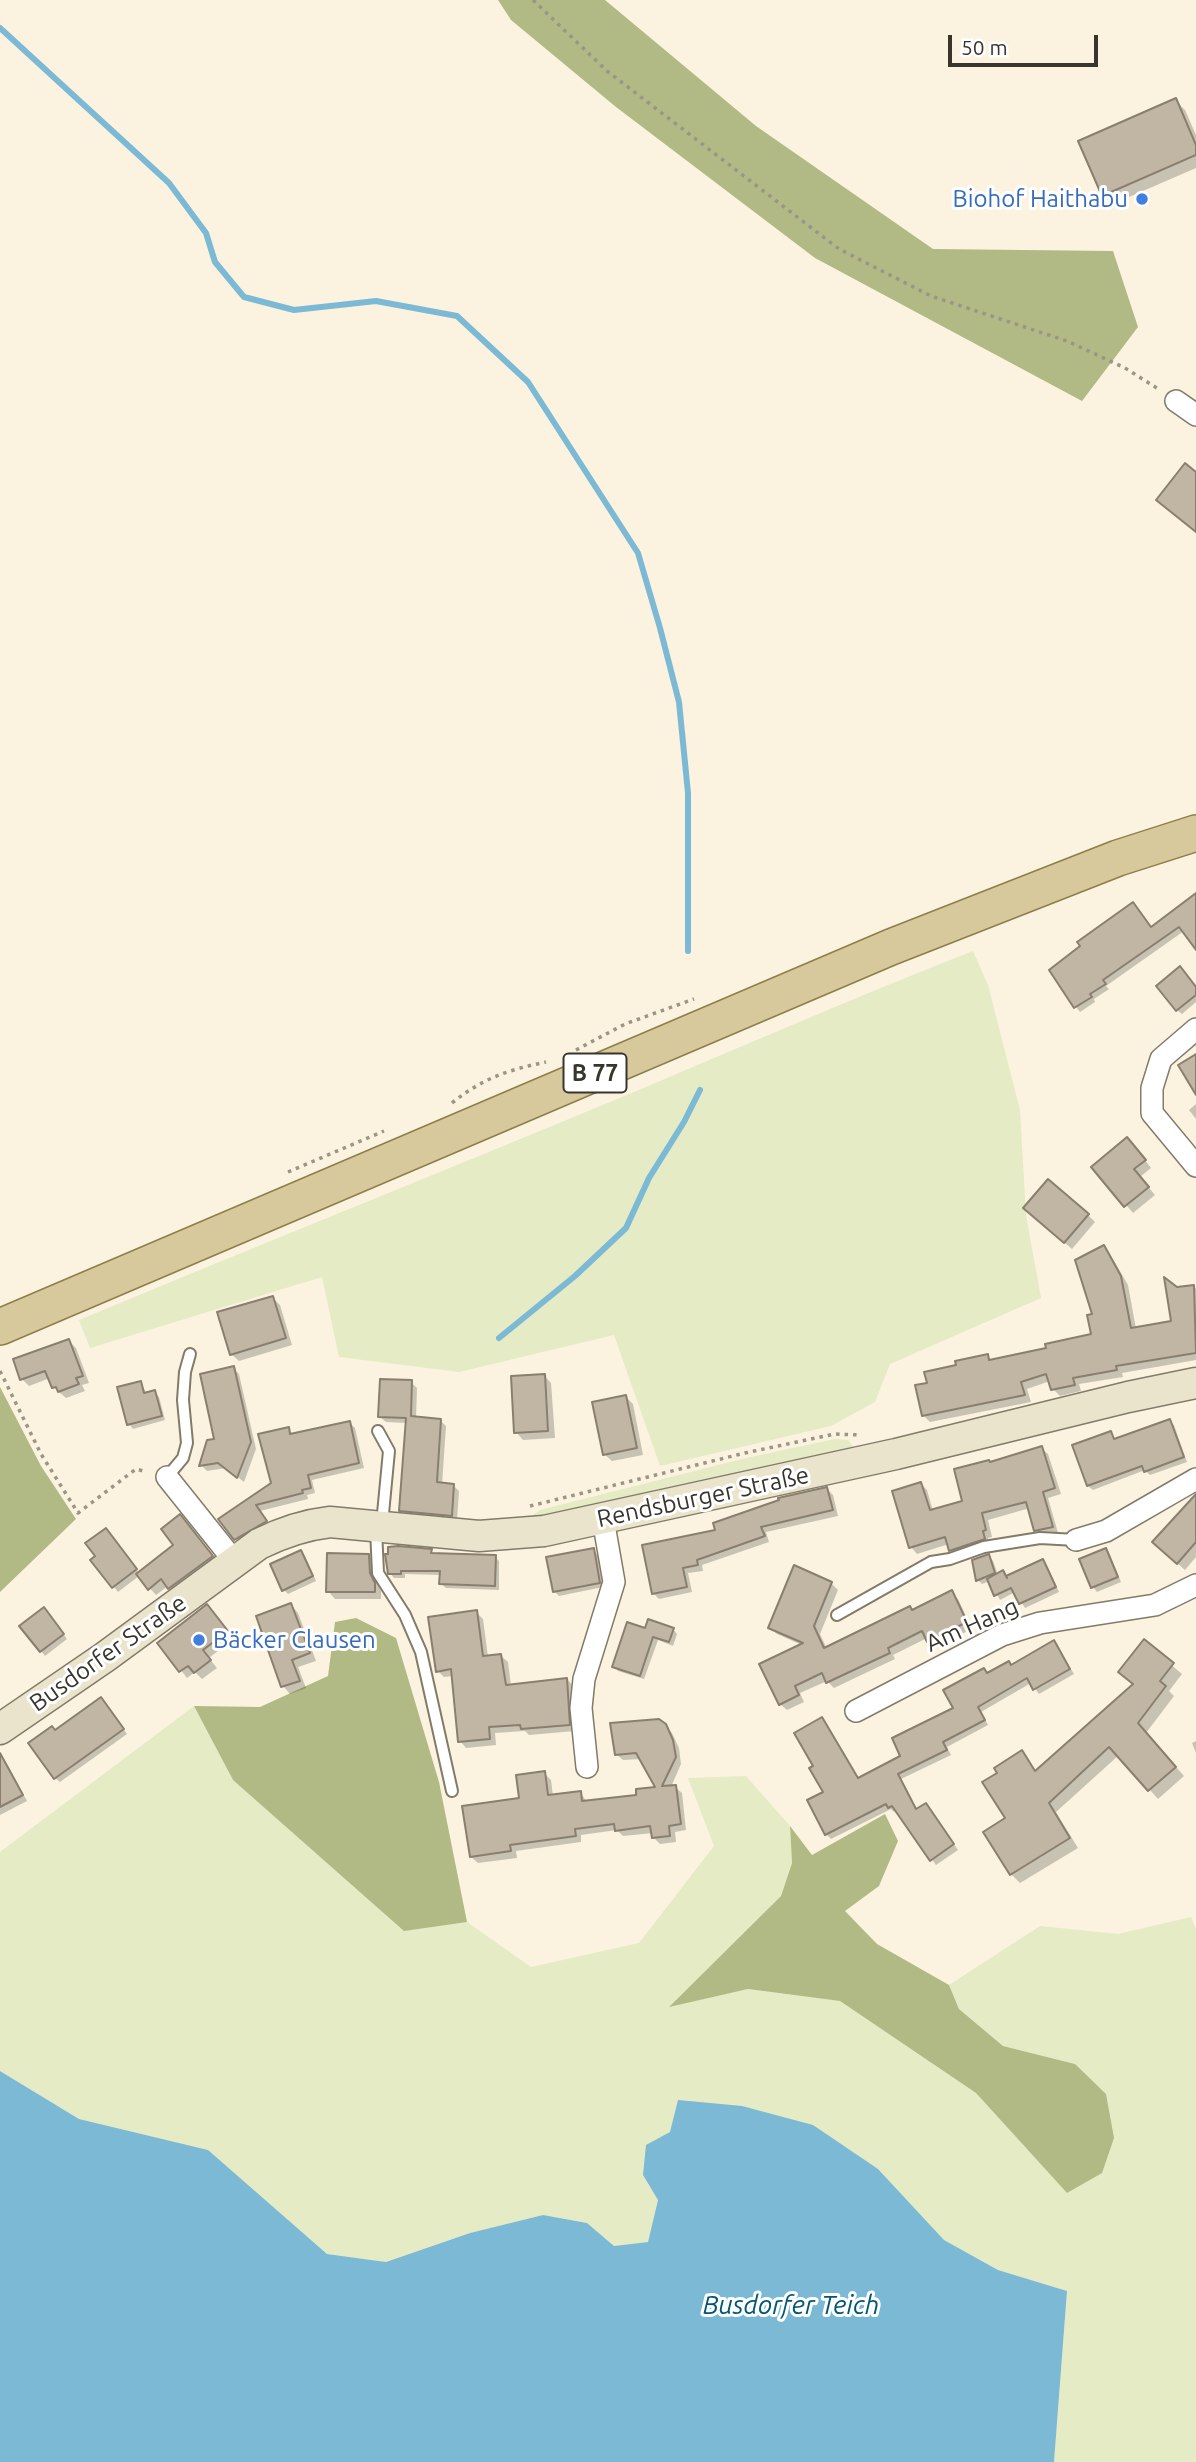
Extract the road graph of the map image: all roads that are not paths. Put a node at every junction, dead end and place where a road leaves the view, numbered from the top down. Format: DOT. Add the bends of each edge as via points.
graph roads {
  1 [pos="1176,401"];
  2 [pos="1196,415"];
  3 [pos="1196,833"];
  4 [pos="1196,1029"];
  5 [pos="1196,1166"];
  6 [pos="0,1327"];
  7 [pos="190,1353"];
  8 [pos="1194,1390"];
  9 [pos="378,1431"];
  10 [pos="167,1477"];
  11 [pos="1196,1479"];
  12 [pos="603,1519"];
  13 [pos="379,1527"];
  14 [pos="1076,1541"];
  15 [pos="226,1569"];
  16 [pos="1196,1585"];
  17 [pos="837,1615"];
  18 [pos="856,1711"];
  19 [pos="0,1729"];
  20 [pos="587,1767"];
  21 [pos="452,1791"];
  1 -- 2 [label="street"];
  3 -- 6 [label="main road, B 77" via="1118,858 891,947"];
  4 -- 5 [label="street" via="1161,1059 1152,1088 1152,1113"];
  7 -- 10 [label="lane" via="183,1400 187,1443 183,1458"];
  8 -- 12 [label="street, Rendsburger Straße" via="1128,1397"];
  9 -- 13 [label="lane" via="389,1451"];
  10 -- 15 [label="street"];
  11 -- 14 [label="street" via="1106,1531"];
  12 -- 13 [label="street, Rendsburger Straße" via="509,1535"];
  12 -- 20 [label="street" via="614,1581 584,1679 581,1708"];
  13 -- 15 [label="street, Rendsburger Straße" via="330,1522 305,1525 271,1538"];
  13 -- 21 [label="lane" via="379,1573 421,1652"];
  14 -- 17 [label="lane" via="1040,1538 931,1562"];
  15 -- 19 [label="street, Busdorfer Straße"];
  16 -- 18 [label="street, Am Hang" via="1155,1605 1040,1623 1002,1635"];
}
